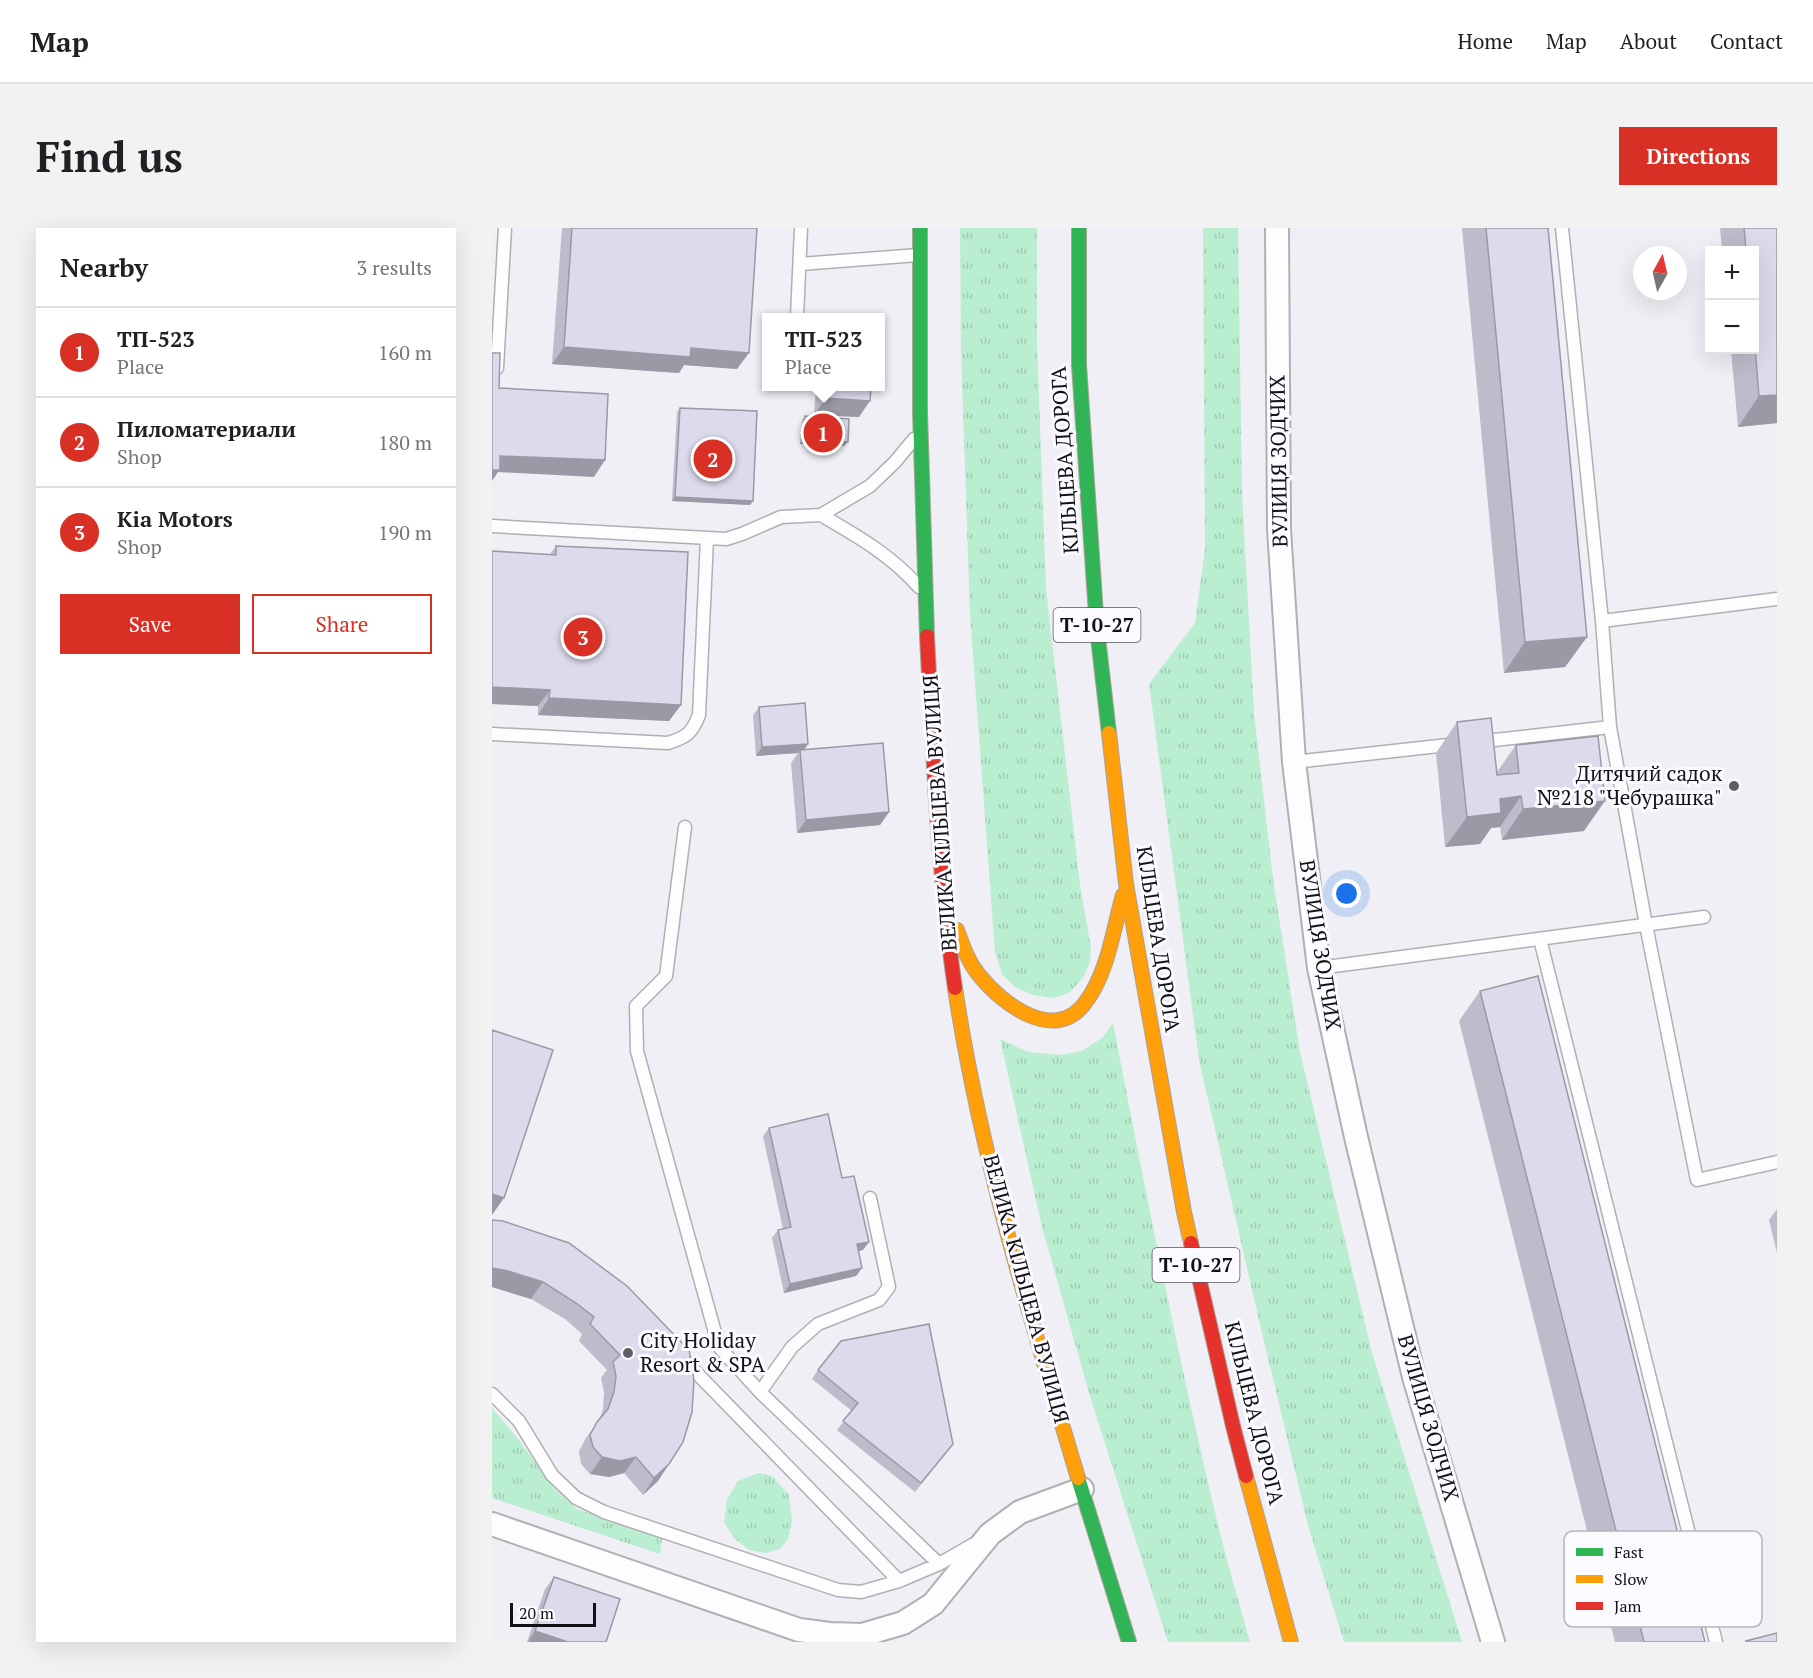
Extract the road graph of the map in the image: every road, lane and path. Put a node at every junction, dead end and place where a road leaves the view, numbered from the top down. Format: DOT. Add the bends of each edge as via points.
graph roads {
  1 [pos="505,228"];
  2 [pos="801,228"];
  3 [pos="920,228"];
  4 [pos="1079,228"];
  5 [pos="1277,228"];
  6 [pos="1562,228"];
  7 [pos="920,255"];
  8 [pos="800,264"];
  9 [pos="797,313"];
  10 [pos="496,382"];
  11 [pos="920,431"];
  12 [pos="821,515"];
  13 [pos="492,526"];
  14 [pos="707,538"];
  15 [pos="924,593"];
  16 [pos="1777,599"];
  17 [pos="1602,621"];
  18 [pos="1610,727"];
  19 [pos="492,734"];
  20 [pos="1294,762"];
  21 [pos="685,827"];
  22 [pos="1126,884"];
  23 [pos="943,898"];
  24 [pos="1704,917"];
  25 [pos="1646,925"];
  26 [pos="1540,939"];
  27 [pos="1319,968"];
  28 [pos="1777,1162"];
  29 [pos="870,1198"];
  30 [pos="670,1345"];
  31 [pos="760,1392"];
  32 [pos="492,1394"];
  33 [pos="1082,1489"];
  34 [pos="492,1524"];
  35 [pos="1688,1531"];
  36 [pos="990,1534"];
  37 [pos="939,1564"];
  38 [pos="899,1581"];
  39 [pos="1712,1627"];
  40 [pos="1129,1642"];
  41 [pos="1291,1642"];
  42 [pos="1493,1642"];
  43 [pos="1716,1642"];
  1 -- 10 [label="lane"];
  2 -- 8 [label="lane"];
  3 -- 7 [label="highway, ВЕЛИКА КІЛЬЦЕВА ВУЛИЦЯ"];
  4 -- 22 [label="highway, КІЛЬЦЕВА ДОРОГА / Т-10-27" via="1079,364 1096,617"];
  5 -- 20 [label="street, ВУЛИЦЯ ЗОДЧИХ" via="1279,529"];
  6 -- 17 [label="lane"];
  7 -- 8 [label="lane"];
  7 -- 11 [label="highway, ВЕЛИКА КІЛЬЦЕВА ВУЛИЦЯ"];
  8 -- 9 [label="lane"];
  11 -- 12 [label="lane" via="870,486"];
  11 -- 15 [label="highway, ВЕЛИКА КІЛЬЦЕВА ВУЛИЦЯ"];
  12 -- 14 [label="lane" via="781,517 726,539"];
  12 -- 15 [label="lane" via="871,544 903,569"];
  13 -- 14 [label="lane"];
  14 -- 19 [label="lane" via="699,715 694,728 683,738 668,743"];
  15 -- 23 [label="highway, ВЕЛИКА КІЛЬЦЕВА ВУЛИЦЯ"];
  16 -- 17 [label="lane"];
  17 -- 18 [label="lane"];
  18 -- 20 [label="lane"];
  18 -- 25 [label="lane"];
  20 -- 27 [label="street, ВУЛИЦЯ ЗОДЧИХ"];
  21 -- 31 [label="lane" via="666,976 636,1006 637,1051 719,1347"];
  22 -- 23 [label="highway" via="1104,965 1090,995 1076,1013 1049,1021 1032,1018 1010,1005 987,984 972,965"];
  22 -- 41 [label="highway, КІЛЬЦЕВА ДОРОГА / Т-10-27" via="1184,1212 1233,1426"];
  23 -- 33 [label="highway, ВЕЛИКА КІЛЬЦЕВА ВУЛИЦЯ" via="975,1099 1021,1284"];
  24 -- 25 [label="lane"];
  25 -- 26 [label="lane"];
  25 -- 28 [label="lane" via="1697,1180"];
  26 -- 27 [label="lane"];
  26 -- 35 [label="lane"];
  27 -- 42 [label="street, ВУЛИЦЯ ЗОДЧИХ" via="1414,1377"];
  29 -- 31 [label="lane" via="889,1287 879,1300 818,1324 792,1347"];
  30 -- 38 [label="lane"];
  31 -- 37 [label="lane"];
  32 -- 38 [label="lane" via="519,1421 552,1475 576,1498 604,1512 838,1590 861,1592"];
  33 -- 36 [label="street" via="1020,1512"];
  33 -- 40 [label="highway, ВЕЛИКА КІЛЬЦЕВА ВУЛИЦЯ"];
  34 -- 36 [label="street" via="799,1630 851,1635 903,1623 933,1604"];
  36 -- 37 [label="lane"];
  37 -- 38 [label="lane"];
  39 -- 43 [label="lane"];
}
